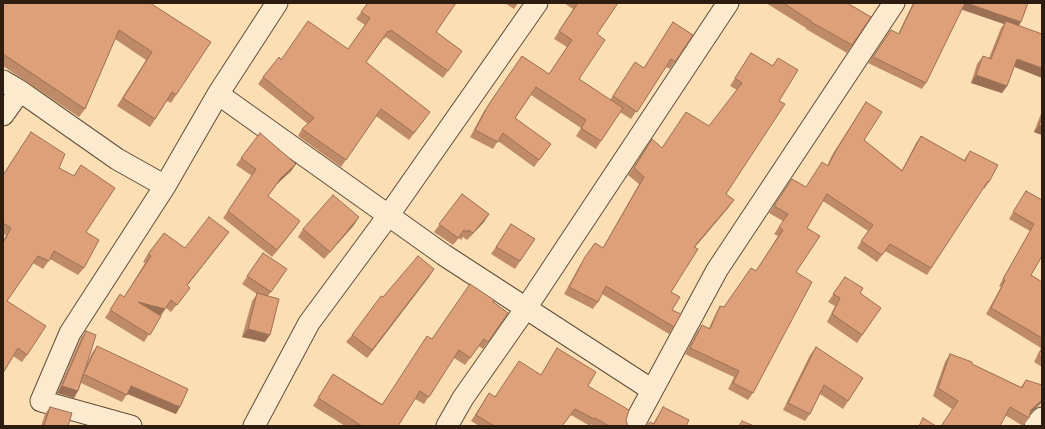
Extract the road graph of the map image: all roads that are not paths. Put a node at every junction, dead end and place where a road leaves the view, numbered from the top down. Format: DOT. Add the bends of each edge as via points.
graph roads {
  1 [pos="277,3"];
  2 [pos="537,3"];
  3 [pos="728,3"];
  4 [pos="894,3"];
  5 [pos="11,86"];
  6 [pos="218,94"];
  7 [pos="3,115"];
  8 [pos="165,186"];
  9 [pos="388,216"];
  10 [pos="526,308"];
  11 [pos="652,390"];
  12 [pos="1042,418"];
  13 [pos="131,426"];
  14 [pos="254,426"];
  15 [pos="446,426"];
  16 [pos="633,426"];
  17 [pos="1035,426"];
  1 -- 6 [label="street"];
  2 -- 9 [label="street"];
  3 -- 10 [label="street"];
  4 -- 11 [label="street" via="717,270"];
  5 -- 7 [label="street"];
  5 -- 8 [label="street" via="117,159"];
  6 -- 8 [label="street"];
  6 -- 9 [label="street"];
  8 -- 13 [label="street" via="70,333 41,401"];
  9 -- 10 [label="street"];
  9 -- 14 [label="street" via="309,323"];
  10 -- 11 [label="street"];
  10 -- 15 [label="street"];
  11 -- 16 [label="street"];
  12 -- 17 [label="street"];
}
